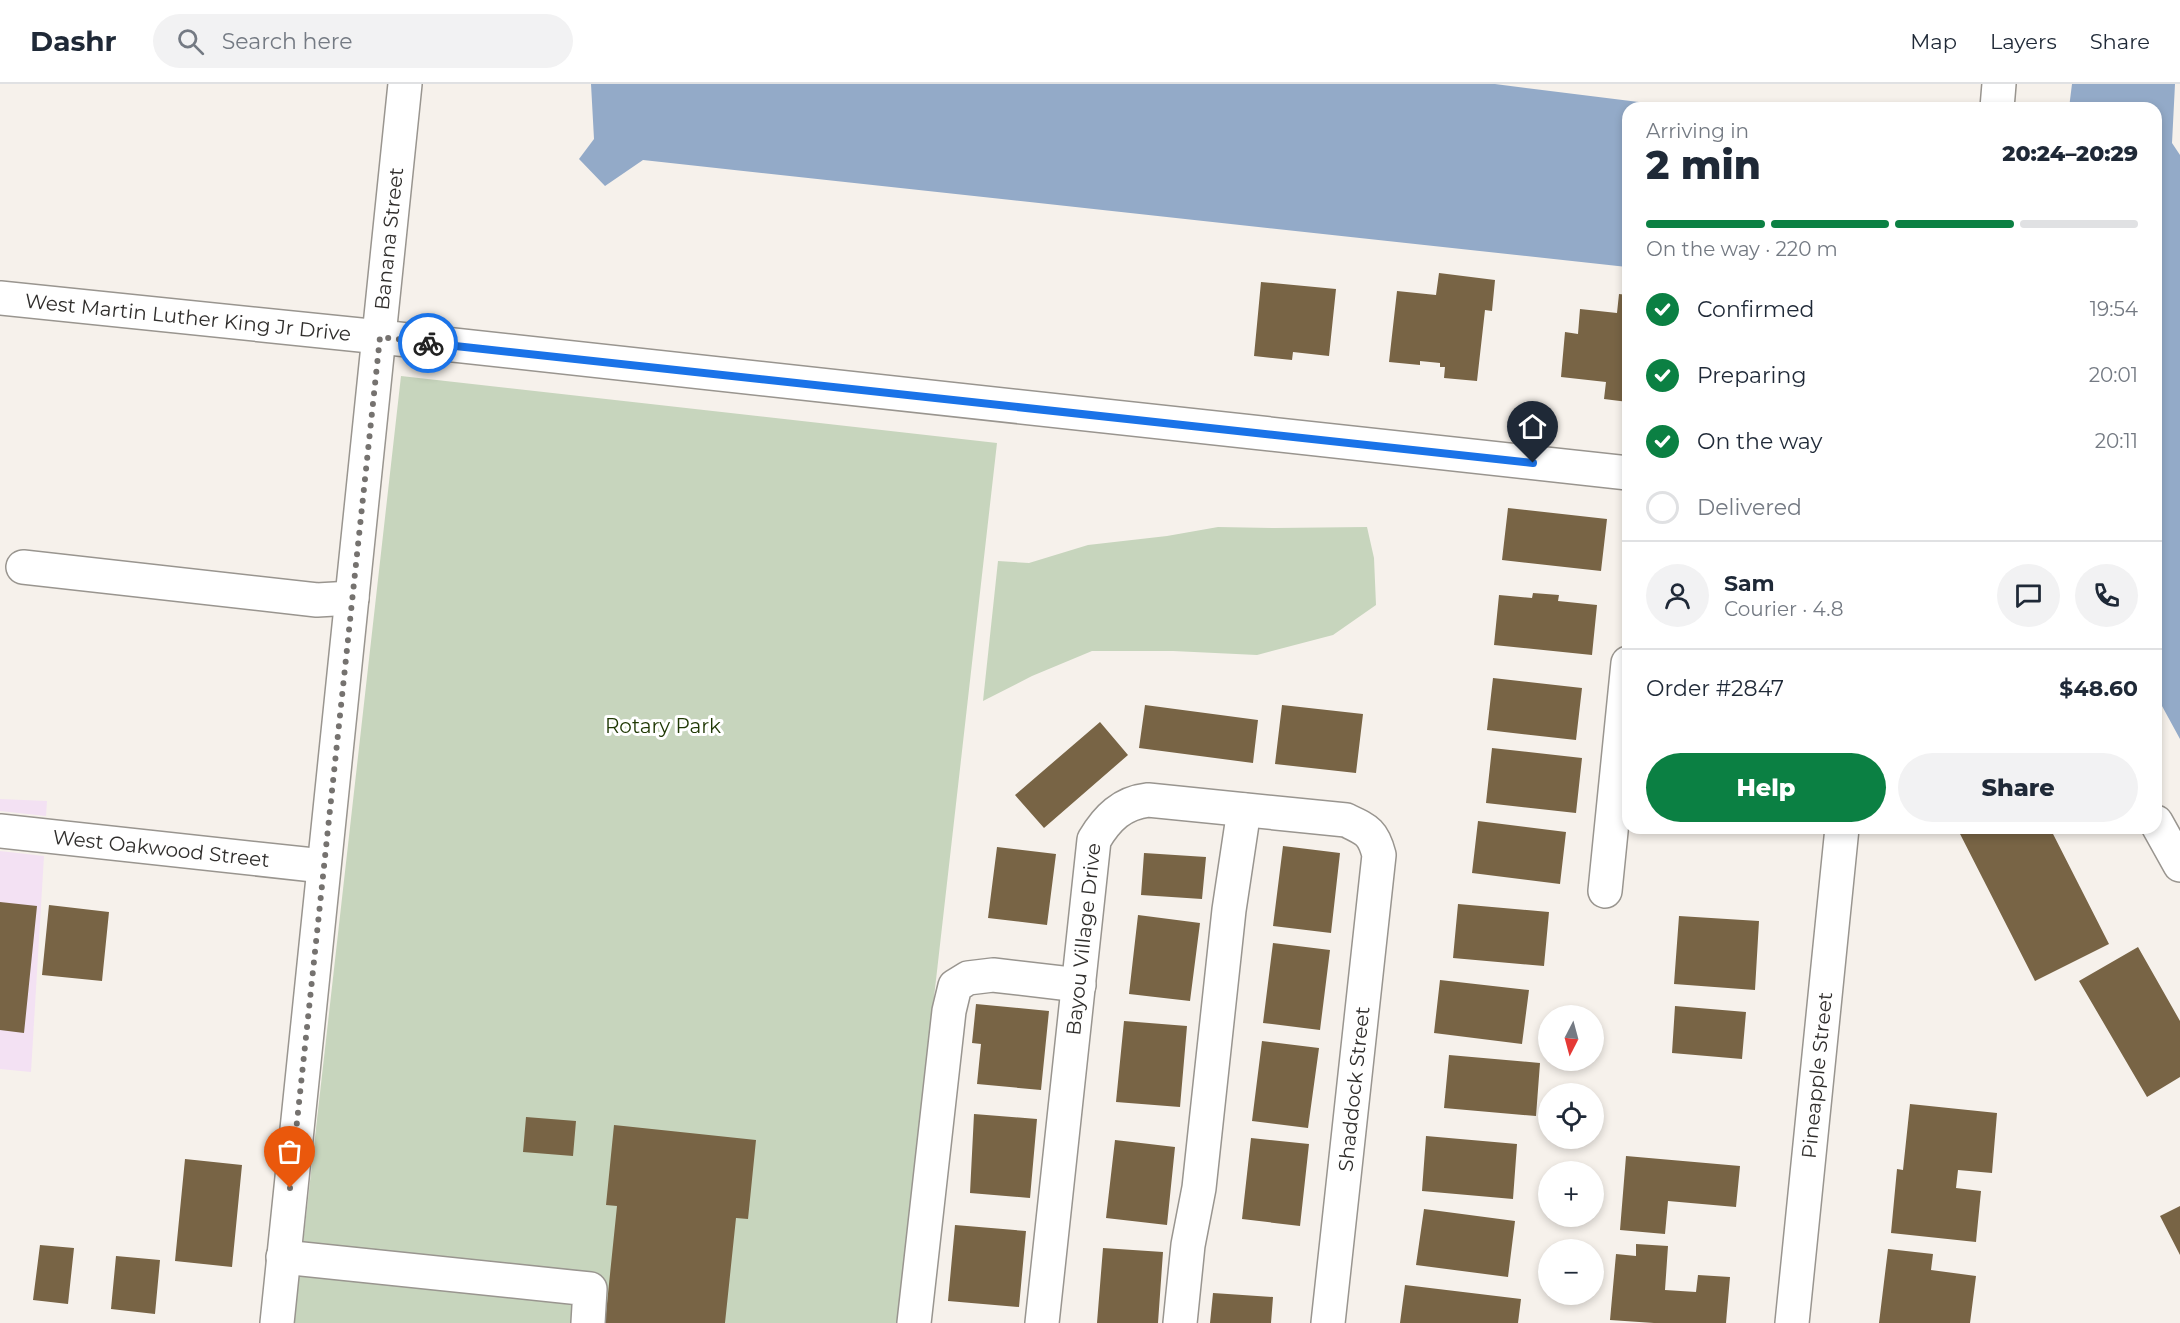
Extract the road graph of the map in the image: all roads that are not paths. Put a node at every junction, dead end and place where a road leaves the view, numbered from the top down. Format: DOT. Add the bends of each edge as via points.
graph roads {
  1 [pos="405,84"];
  2 [pos="1999,84"];
  3 [pos="1998,102"];
  4 [pos="0,298"];
  5 [pos="380,337"];
  6 [pos="1622,472"];
  7 [pos="23,567"];
  8 [pos="352,598"];
  9 [pos="1622,722"];
  10 [pos="1244,810"];
  11 [pos="0,831"];
  12 [pos="2162,833"];
  13 [pos="1841,834"];
  14 [pos="1380,855"];
  15 [pos="2180,865"];
  16 [pos="323,866"];
  17 [pos="1605,891"];
  18 [pos="1079,985"];
  19 [pos="283,1257"];
  20 [pos="277,1323"];
  21 [pos="588,1323"];
  22 [pos="914,1323"];
  23 [pos="1042,1323"];
  24 [pos="1180,1323"];
  25 [pos="1328,1323"];
  26 [pos="1792,1323"];
  1 -- 5 [label="street, Banana Street"];
  2 -- 3 [label="street"];
  4 -- 5 [label="street, West Martin Luther King Jr Drive"];
  5 -- 6 [label="street, West Martin Luther King Jr Drive"];
  5 -- 8 [label="street, Banana Street"];
  7 -- 8 [label="street" via="317,600"];
  8 -- 16 [label="street, Banana Street"];
  9 -- 17 [label="street"];
  10 -- 14 [label="street, Bayou Village Drive" via="1346,820 1375,839"];
  10 -- 18 [label="street, Bayou Village Drive" via="1148,800 1137,801 1113,815 1094,840"];
  10 -- 24 [label="street" via="1229,910 1200,1188 1188,1245"];
  11 -- 16 [label="street, West Oakwood Street"];
  12 -- 15 [label="street"];
  13 -- 26 [label="street, Pineapple Street"];
  14 -- 25 [label="street, Shaddock Street"];
  16 -- 19 [label="street, Banana Street"];
  18 -- 22 [label="street" via="993,975 968,978 955,986"];
  18 -- 23 [label="street, Bayou Village Drive"];
  19 -- 20 [label="street, Banana Street"];
  19 -- 21 [label="street" via="590,1289"];
}
